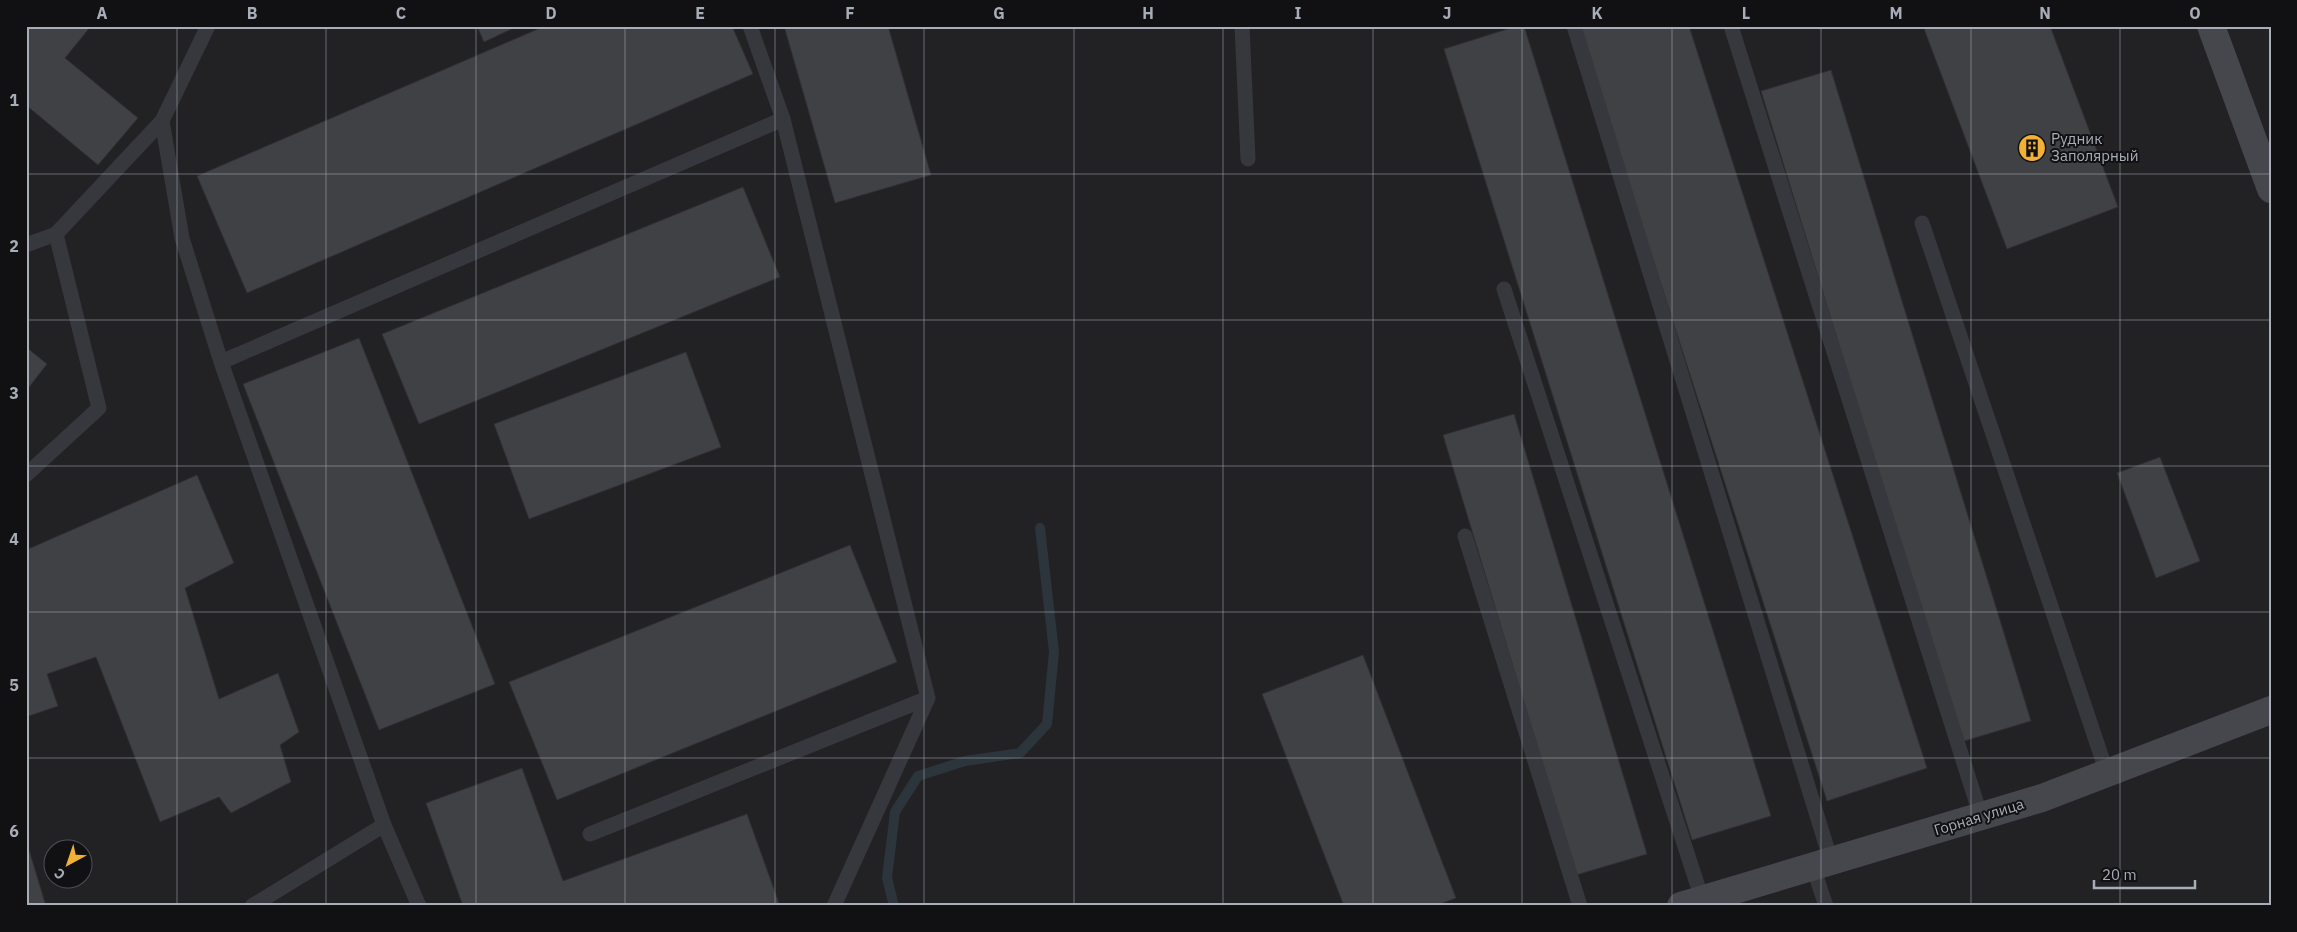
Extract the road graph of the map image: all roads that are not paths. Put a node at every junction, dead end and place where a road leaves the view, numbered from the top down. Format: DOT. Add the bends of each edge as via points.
graph roads {
  1 [pos="208,26"];
  2 [pos="750,26"];
  3 [pos="1242,26"];
  4 [pos="1574,26"];
  5 [pos="1731,26"];
  6 [pos="2210,26"];
  7 [pos="783,119"];
  8 [pos="162,121"];
  9 [pos="1248,159"];
  10 [pos="2271,189"];
  11 [pos="1922,223"];
  12 [pos="56,234"];
  13 [pos="26,245"];
  14 [pos="1504,289"];
  15 [pos="221,362"];
  16 [pos="26,475"];
  17 [pos="1465,536"];
  18 [pos="928,698"];
  19 [pos="2271,710"];
  20 [pos="2107,773"];
  21 [pos="1981,817"];
  22 [pos="384,826"];
  23 [pos="590,834"];
  24 [pos="1822,864"];
  25 [pos="1692,903"];
  26 [pos="252,906"];
  27 [pos="419,906"];
  28 [pos="834,906"];
  29 [pos="1580,906"];
  30 [pos="1826,906"];
  1 -- 8 [label="lane"];
  2 -- 7 [label="lane"];
  3 -- 9 [label="lane"];
  4 -- 24 [label="lane"];
  5 -- 21 [label="lane"];
  6 -- 10 [label="street"];
  7 -- 15 [label="lane"];
  7 -- 18 [label="lane"];
  8 -- 12 [label="lane"];
  8 -- 15 [label="lane" via="182,238"];
  11 -- 20 [label="lane"];
  12 -- 13 [label="lane"];
  12 -- 16 [label="lane" via="99,408"];
  14 -- 25 [label="lane"];
  15 -- 22 [label="lane"];
  17 -- 29 [label="lane"];
  18 -- 23 [label="lane"];
  18 -- 28 [label="lane"];
  19 -- 20 [label="street, Горная улица"];
  20 -- 21 [label="street, Горная улица"];
  21 -- 24 [label="street, Горная улица"];
  22 -- 26 [label="lane"];
  22 -- 27 [label="lane"];
  24 -- 25 [label="street, Горная улица"];
  24 -- 30 [label="lane"];
}
